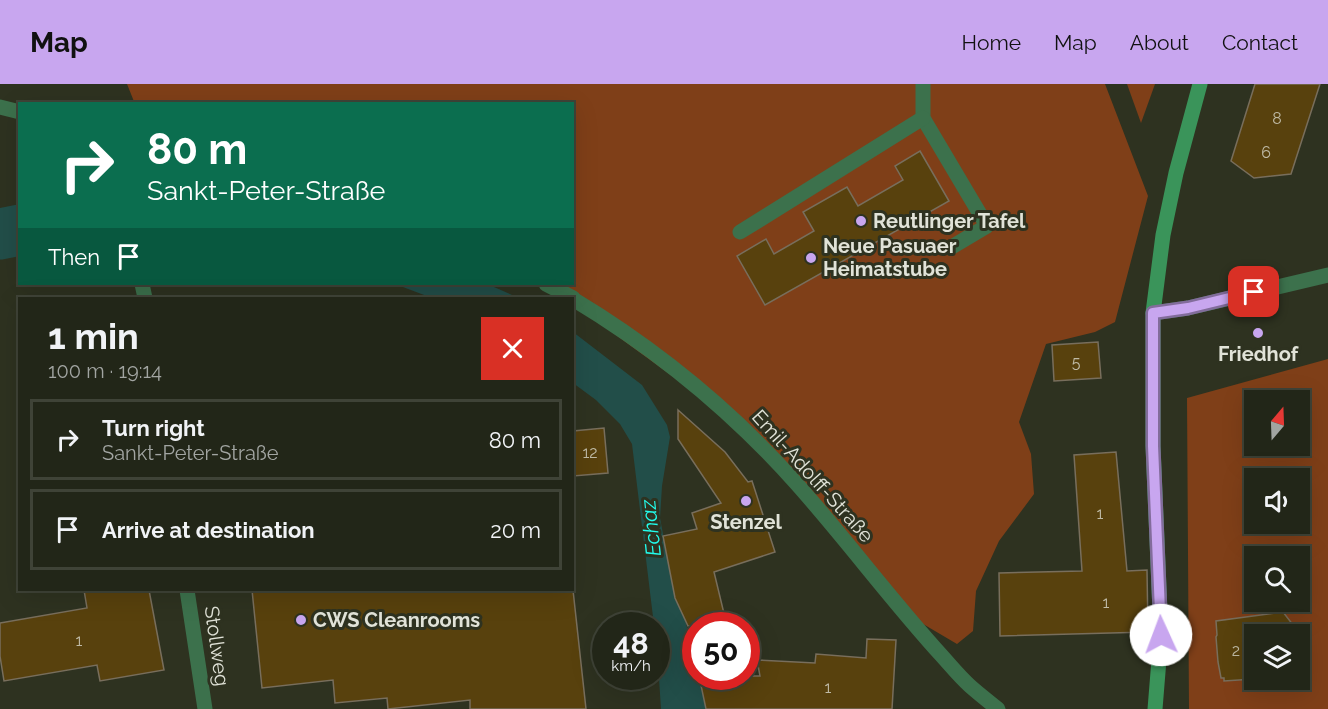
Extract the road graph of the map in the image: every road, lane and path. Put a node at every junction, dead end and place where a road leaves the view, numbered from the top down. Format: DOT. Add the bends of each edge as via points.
graph roads {
  1 [pos="923,84"];
  2 [pos="1200,84"];
  3 [pos="0,107"];
  4 [pos="18,112"];
  5 [pos="923,118"];
  6 [pos="740,232"];
  7 [pos="950,248"];
  8 [pos="1328,275"];
  9 [pos="548,285"];
  10 [pos="569,297"];
  11 [pos="574,300"];
  12 [pos="1153,313"];
  13 [pos="187,591"];
  14 [pos="205,709"];
  15 [pos="998,709"];
  16 [pos="1155,709"];
  1 -- 5 [label="street"];
  2 -- 12 [label="main road" via="1163,235"];
  3 -- 4 [label="street"];
  5 -- 6 [label="street"];
  5 -- 7 [label="street" via="987,226"];
  8 -- 12 [label="street"];
  9 -- 10 [label="street, Emil-Adolff-Straße"];
  11 -- 15 [label="street, Emil-Adolff-Straße" via="660,358 742,427 802,489 923,636 969,685"];
  12 -- 16 [label="main road" via="1153,446 1161,635"];
  13 -- 14 [label="street, Stollweg"];
}
